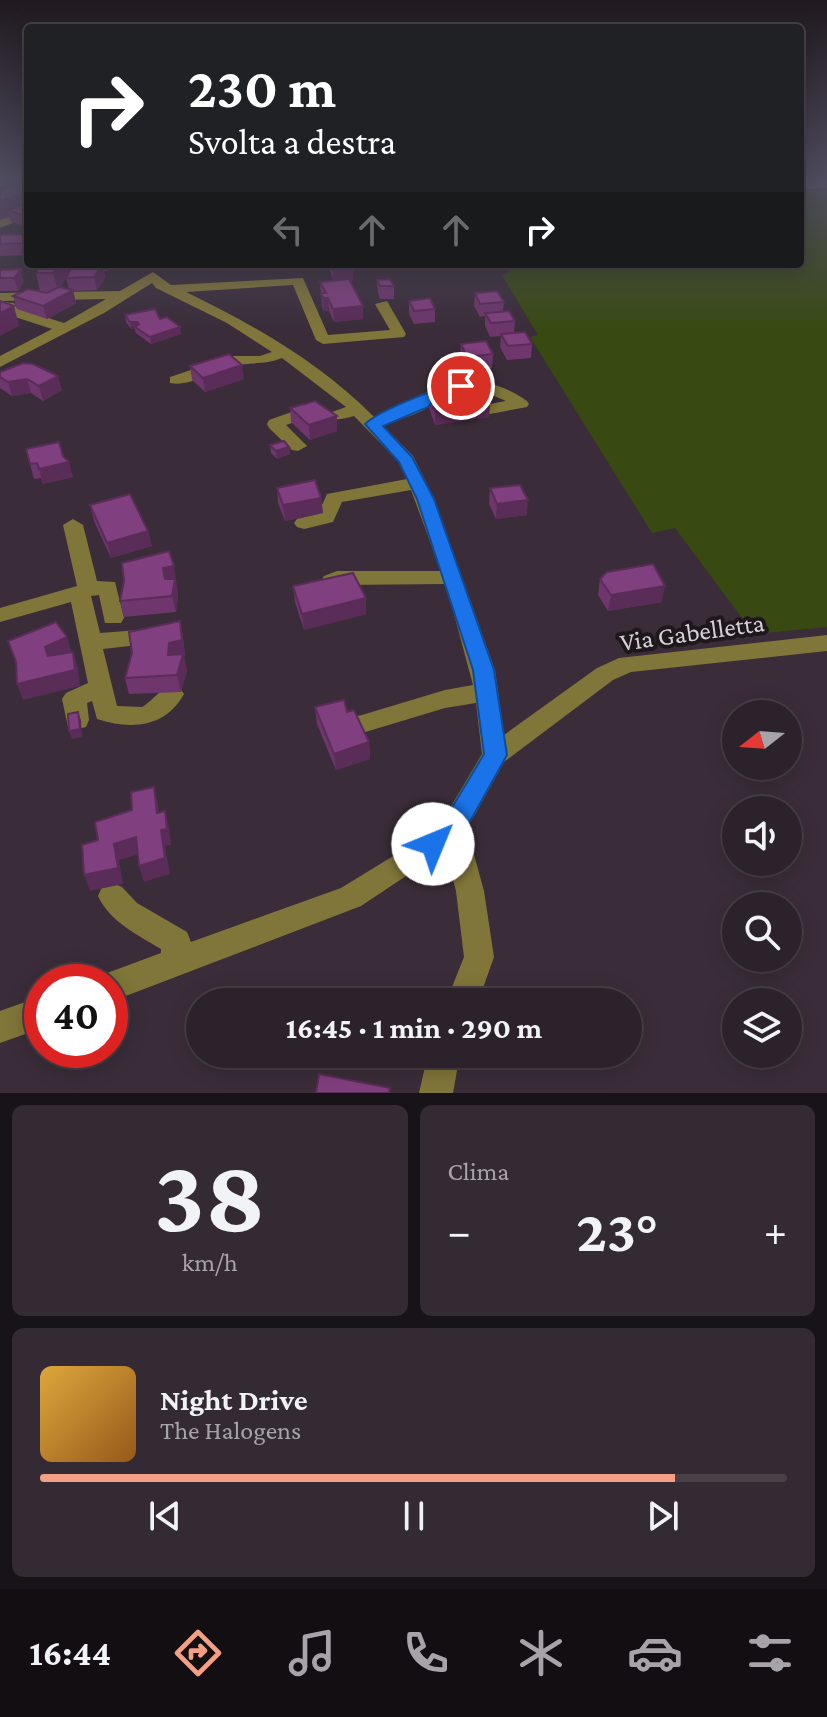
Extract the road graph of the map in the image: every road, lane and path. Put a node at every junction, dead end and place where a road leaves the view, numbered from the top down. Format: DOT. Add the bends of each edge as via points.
graph roads {
  1 [pos="148,283"];
  2 [pos="0,297"];
  3 [pos="382,304"];
  4 [pos="0,306"];
  5 [pos="65,328"];
  6 [pos="285,352"];
  7 [pos="0,362"];
  8 [pos="176,380"];
  9 [pos="422,404"];
  10 [pos="448,405"];
  11 [pos="485,410"];
  12 [pos="365,417"];
  13 [pos="298,446"];
  14 [pos="418,483"];
  15 [pos="304,523"];
  16 [pos="73,525"];
  17 [pos="454,577"];
  18 [pos="84,591"];
  19 [pos="318,591"];
  20 [pos="0,615"];
  21 [pos="113,618"];
  22 [pos="139,638"];
  23 [pos="92,642"];
  24 [pos="827,643"];
  25 [pos="101,687"];
  26 [pos="486,692"];
  27 [pos="172,694"];
  28 [pos="77,720"];
  29 [pos="362,724"];
  30 [pos="495,755"];
  31 [pos="453,828"];
  32 [pos="112,896"];
  33 [pos="177,962"];
  34 [pos="128,980"];
  35 [pos="467,988"];
  36 [pos="24,1018"];
  37 [pos="0,1027"];
  38 [pos="441,1068"];
  39 [pos="436,1093"];
  1 -- 2 [label="street"];
  1 -- 3 [label="street" via="298,281 323,340 399,334"];
  1 -- 5 [label="street"];
  1 -- 6 [label="street" via="232,320"];
  4 -- 5 [label="street"];
  5 -- 7 [label="street"];
  6 -- 8 [label="street" via="262,361 233,361"];
  6 -- 12 [label="street"];
  9 -- 10 [label="street"];
  9 -- 11 [label="street" via="430,395 461,386 509,394 521,404"];
  9 -- 12 [label="street"];
  12 -- 13 [label="street" via="300,414 275,424"];
  12 -- 14 [label="street" via="407,460"];
  14 -- 15 [label="street" via="324,495 326,518"];
  14 -- 17 [label="street"];
  16 -- 18 [label="street"];
  17 -- 19 [label="street" via="337,578"];
  17 -- 26 [label="street"];
  18 -- 20 [label="street"];
  18 -- 21 [label="street" via="108,587"];
  18 -- 23 [label="street"];
  22 -- 23 [label="street"];
  23 -- 25 [label="street"];
  24 -- 30 [label="street, Via Gabelletta" via="627,664 605,674"];
  25 -- 27 [label="street" via="106,713 126,719 160,710"];
  25 -- 28 [label="street" via="74,699"];
  26 -- 29 [label="street"];
  26 -- 30 [label="street"];
  30 -- 31 [label="street"];
  31 -- 33 [label="street" via="351,897"];
  31 -- 35 [label="street" via="470,891 479,957"];
  32 -- 33 [label="street" via="127,912 176,942"];
  33 -- 34 [label="street"];
  36 -- 37 [label="street"];
  38 -- 39 [label="street"];
}
